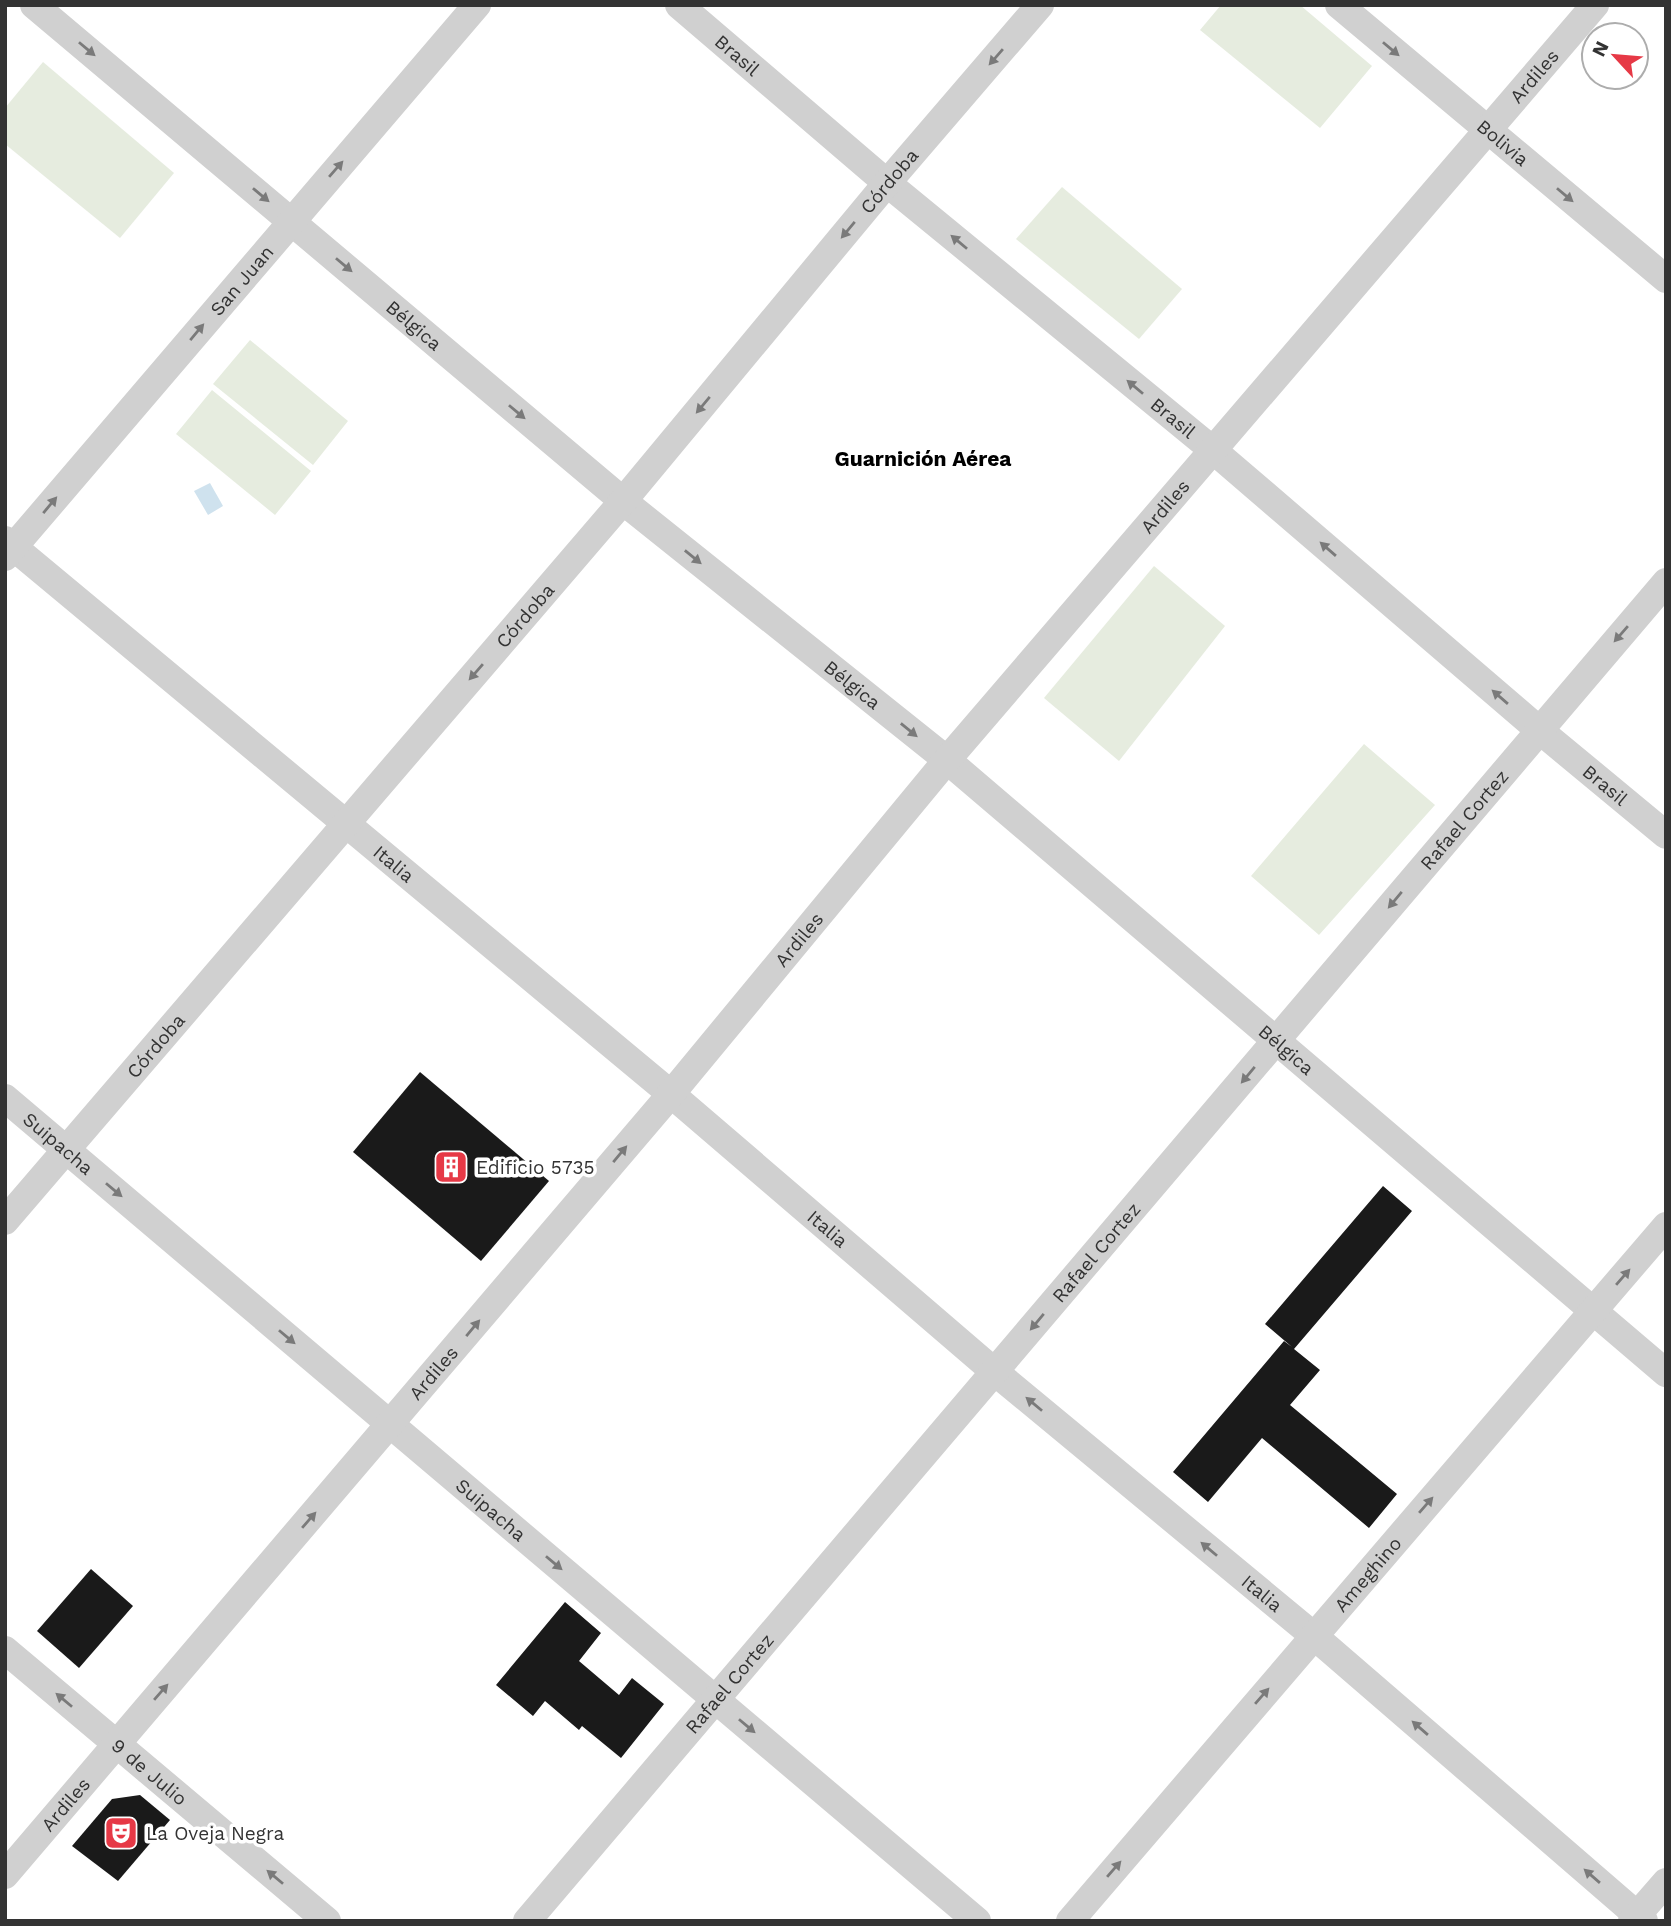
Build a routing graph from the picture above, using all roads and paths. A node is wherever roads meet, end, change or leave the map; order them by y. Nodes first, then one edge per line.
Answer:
1 (34, 5) edge
2 (477, 5) edge
3 (679, 5) edge
4 (1041, 5) edge
5 (1339, 5) edge
6 (1595, 5) edge
7 (1487, 130) junction
8 (887, 183) junction
9 (292, 221) junction
10 (1666, 279) edge
11 (1214, 452) junction
12 (623, 501) junction
13 (8, 548) edge
14 (1666, 582) edge
15 (1538, 729) junction
16 (947, 760) junction
17 (345, 825) junction
18 (1666, 835) edge
19 (1277, 1041) junction
20 (671, 1094) junction
21 (5, 1098) edge
22 (67, 1150) junction
23 (5, 1221) edge
24 (1666, 1226) edge
25 (1593, 1311) junction
26 (995, 1372) junction
27 (1666, 1373) edge
28 (391, 1424) junction
29 (1314, 1636) junction
30 (5, 1650) edge
31 (716, 1700) junction
32 (116, 1744) junction
33 (5, 1875) edge
34 (1666, 1882) edge
35 (1638, 1919) edge
36 (327, 1921) edge
37 (527, 1921) edge
38 (977, 1921) edge
39 (1070, 1921) edge

1 -> 9 street, Bélgica
9 -> 2 street, San Juan
3 - 8 street, Brasil
4 -> 8 street, Córdoba
5 -> 7 street, Bolivia
6 - 7 street, Ardiles
7 -> 10 street, Bolivia
7 - 11 street, Ardiles
11 -> 8 street, Brasil
8 -> 12 street, Córdoba
9 -> 12 street, Bélgica
13 -> 9 street, San Juan
15 -> 11 street, Brasil
11 - 16 street, Ardiles
12 -> 16 street, Bélgica
12 -> 17 street, Córdoba
13 - 17 street, Italia
14 -> 15 street, Rafael Cortez
15 - 18 street, Brasil
15 -> 19 street, Rafael Cortez
16 - 19 street, Bélgica
16 - 20 street, Ardiles
17 - 20 street, Italia
17 - 22 street, Córdoba
19 - 25 street, Bélgica
19 -> 26 street, Rafael Cortez
20 - 26 street, Italia
28 -> 20 street, Ardiles
21 - 22 street, Suipacha
22 - 23 street, Córdoba
22 -> 28 street, Suipacha
25 -> 24 street, Ameghino
25 - 27 street, Bélgica
29 -> 25 street, Ameghino
29 -> 26 street, Italia
26 - 31 street, Rafael Cortez
28 -> 31 street, Suipacha
32 -> 28 street, Ardiles
35 -> 29 street, Italia
39 -> 29 street, Ameghino
32 -> 30 street, 9 de Julio
31 - 37 street, Rafael Cortez
31 -> 38 street, Suipacha
32 - 33 street, Ardiles
36 -> 32 street, 9 de Julio
34 - 35 street

